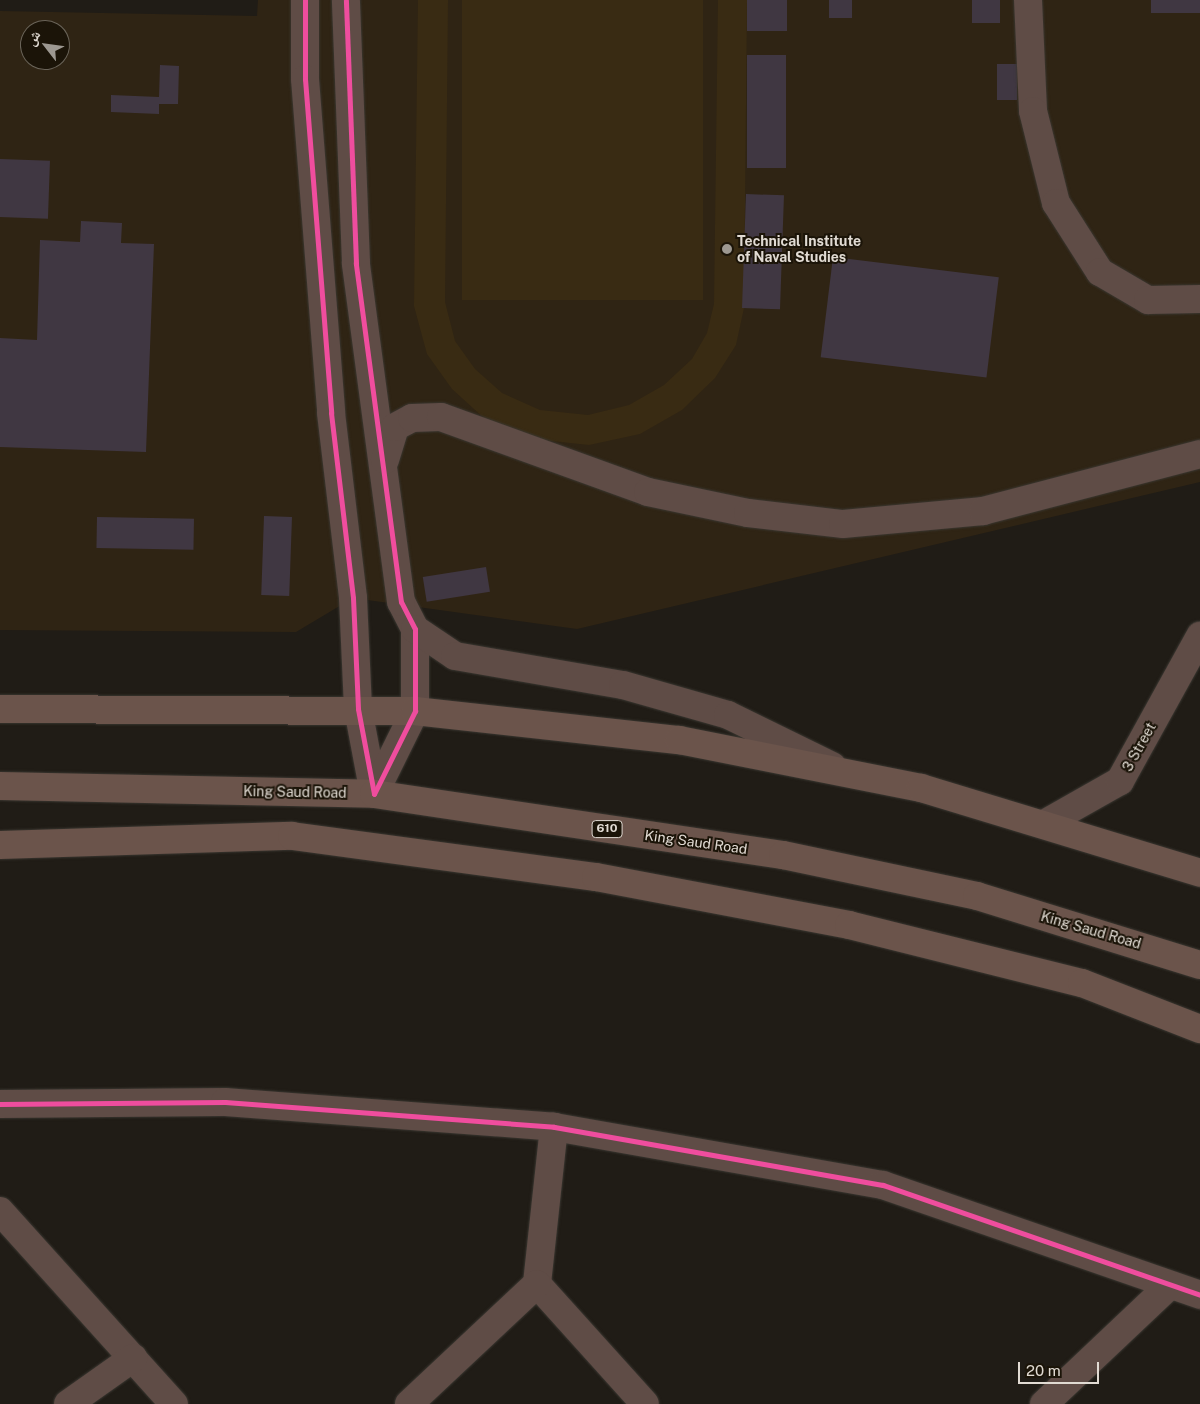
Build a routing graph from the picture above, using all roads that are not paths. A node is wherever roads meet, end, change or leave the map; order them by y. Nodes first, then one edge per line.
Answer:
1 (305, 0) edge
2 (346, 0) edge
3 (1028, 0) edge
4 (1200, 299) edge
5 (1200, 454) edge
6 (384, 464) junction
7 (415, 629) junction
8 (1200, 636) edge
9 (0, 709) edge
10 (358, 709) junction
11 (415, 712) junction
12 (849, 774) junction
13 (0, 786) edge
14 (374, 794) junction
15 (1044, 824) junction
16 (0, 845) edge
17 (1200, 873) edge
18 (1200, 965) edge
19 (1200, 1029) edge
20 (0, 1104) edge
21 (554, 1127) junction
22 (0, 1211) edge
23 (537, 1284) junction
24 (1170, 1285) junction
25 (1200, 1295) edge
26 (133, 1358) junction
27 (68, 1404) edge
28 (174, 1404) edge
29 (409, 1404) edge
30 (644, 1404) edge
31 (1044, 1404) edge

1 - 10 street
2 - 6 street
3 - 4 street
5 - 6 street
6 - 7 street
7 - 11 street
7 - 12 street
8 - 15 street, 3 Street
9 - 10 main road
10 - 11 main road
10 - 14 street
11 - 12 main road
11 - 14 street
12 - 15 main road
13 - 14 main road, King Saud Road / 610
14 - 18 main road, King Saud Road / 610
15 - 17 main road
16 - 19 main road
20 - 21 street
21 - 23 street
21 - 24 street
22 - 26 street
23 - 29 street
23 - 30 street
24 - 25 street
24 - 31 street
26 - 27 street
26 - 28 street

